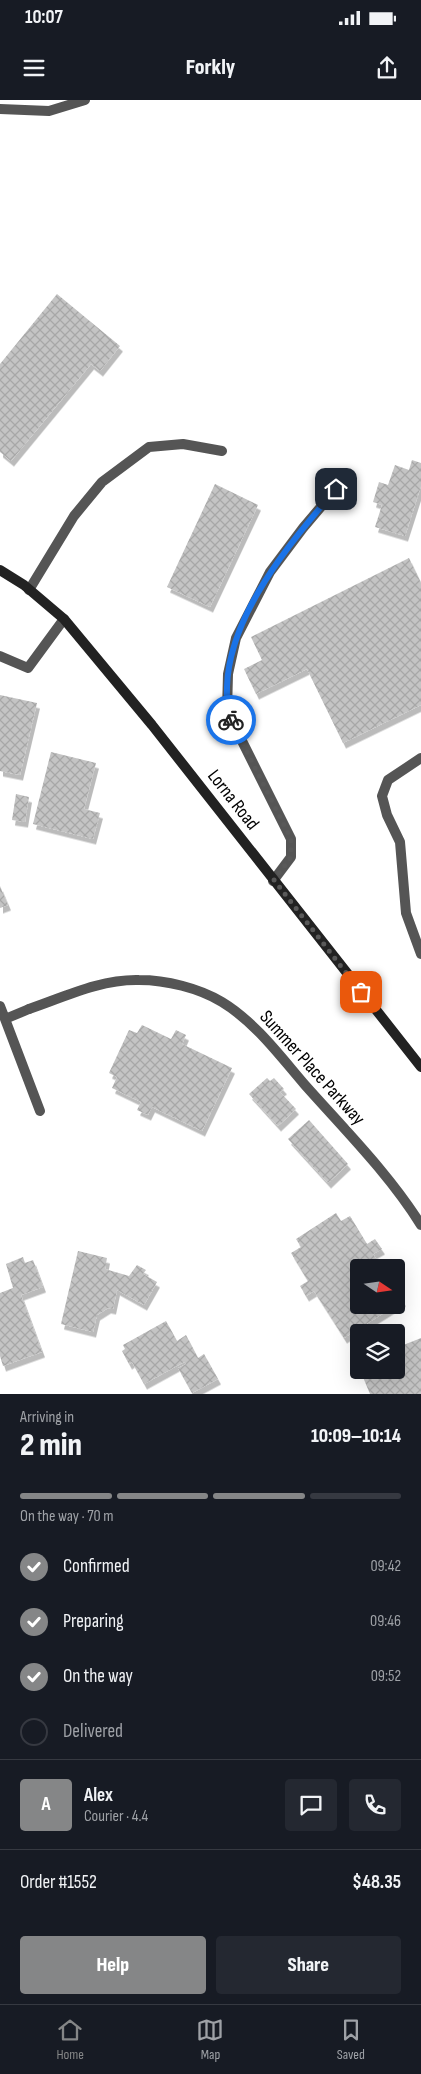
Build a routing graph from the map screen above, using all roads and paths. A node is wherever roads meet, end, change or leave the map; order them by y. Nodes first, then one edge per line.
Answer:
1 (85, 100) edge
2 (0, 110) edge
3 (222, 451) dead end
4 (336, 489) dead end
5 (0, 570) edge
6 (29, 590) junction
7 (64, 619) junction
8 (0, 656) edge
9 (421, 758) edge
10 (274, 880) junction
11 (421, 954) edge
12 (0, 1006) edge
13 (5, 1019) junction
14 (421, 1067) edge
15 (40, 1111) dead end
16 (421, 1225) edge

1 - 2 street
3 - 6 street
4 - 10 street
5 - 6 street, Lorna Road
6 - 7 street, Lorna Road
7 - 8 street
7 - 10 street, Lorna Road
9 - 11 street
10 - 14 street, Lorna Road
12 - 13 street
13 - 15 street
13 - 16 street, Summer Place Parkway

